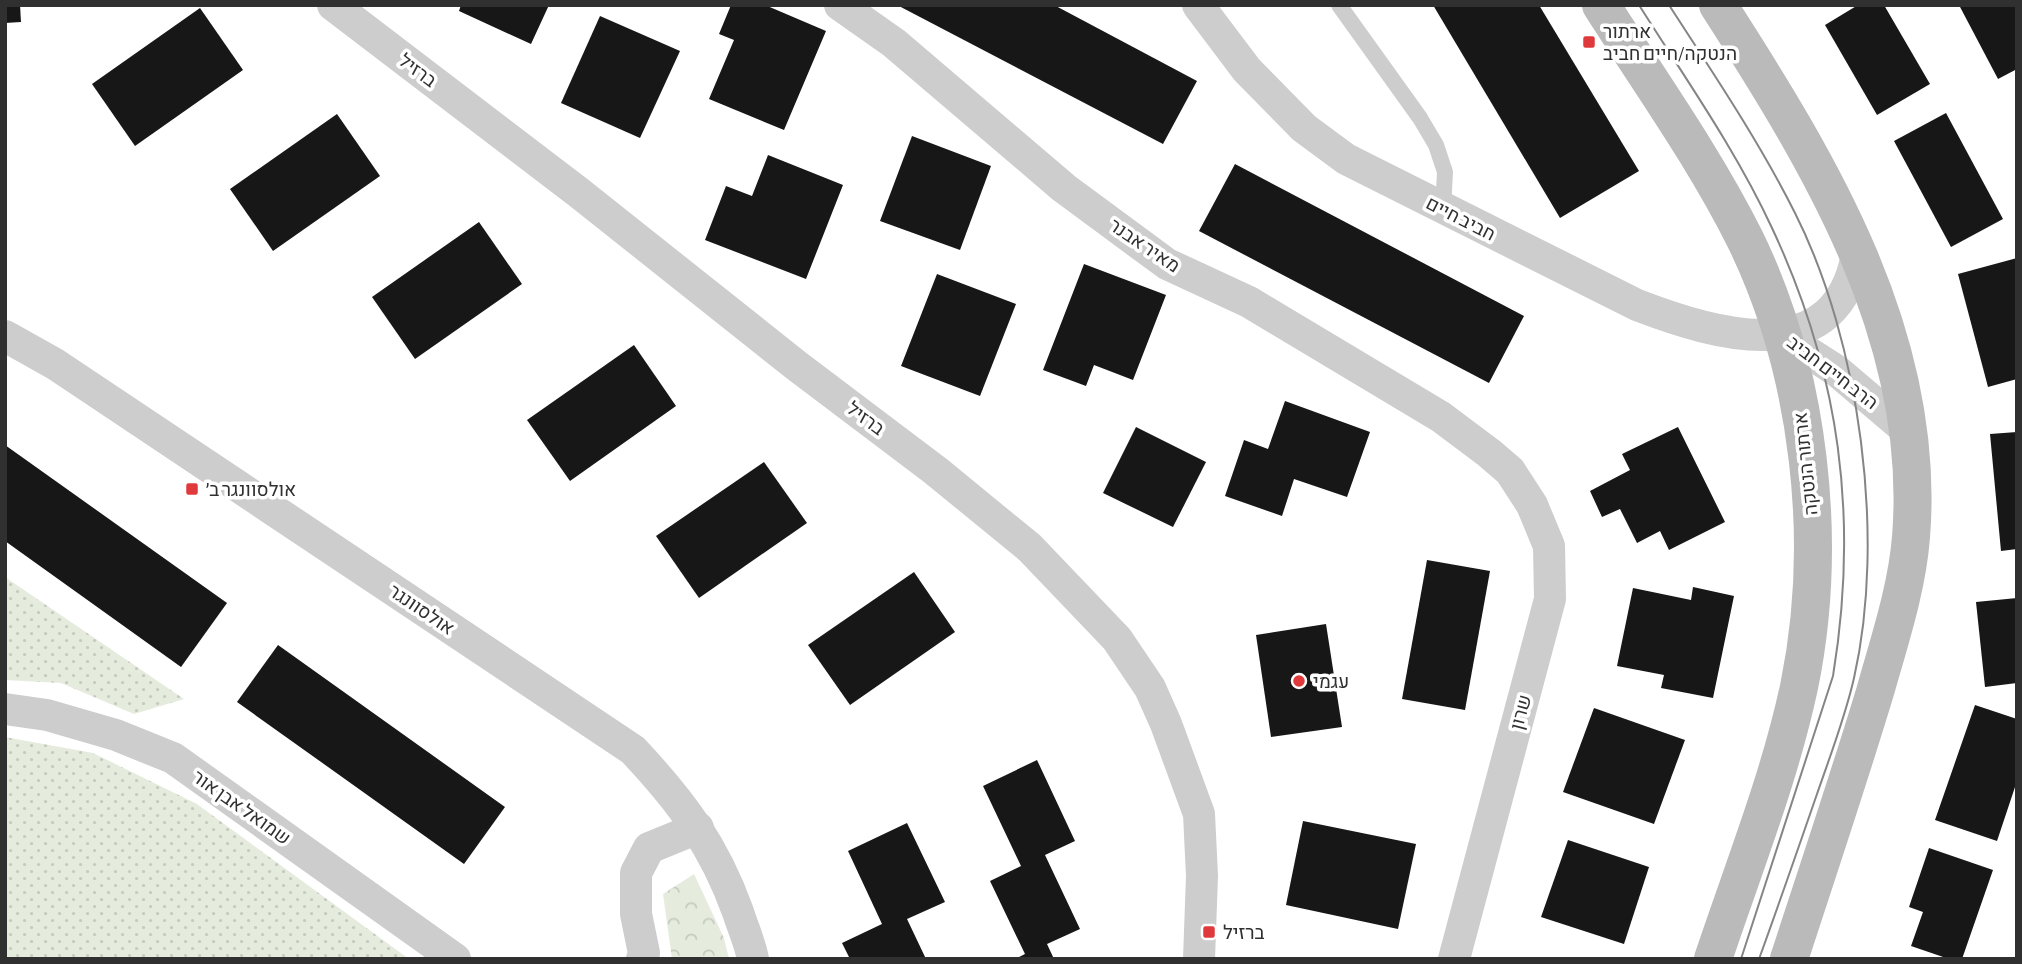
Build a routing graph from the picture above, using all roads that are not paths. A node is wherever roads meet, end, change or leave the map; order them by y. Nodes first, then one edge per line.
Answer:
1 (333, 5) edge
2 (841, 5) edge
3 (1198, 5) edge
4 (1339, 5) edge
5 (1601, 5) edge
6 (1718, 5) edge
7 (1443, 209) junction
8 (1858, 249) junction
9 (1781, 335) junction
10 (5, 336) edge
11 (1910, 433) junction
12 (1510, 471) joint
13 (5, 709) edge
14 (698, 828) junction
15 (455, 959) edge
16 (642, 959) edge
17 (752, 959) edge
18 (1199, 959) edge
19 (1454, 959) edge
20 (1713, 959) edge
21 (1789, 959) edge

1 - 18 street, ברזיל
2 - 12 street, מאיר אבנר
3 - 7 street, חביב חיים
4 - 7 lane
5 - 9 main road, ארתור הנטקה
6 - 8 main road
7 - 9 street, חביב חיים
8 - 9 street, הרב חיים חביב
8 - 11 main road
9 - 11 street, הרב חיים חביב
9 - 20 main road, ארתור הנטקה
10 - 14 street, אולסוונגר
11 - 21 main road
12 - 19 street, שרון
13 - 15 street, שמואל אבן אור
14 - 16 street
14 - 17 street, אולסוונגר

